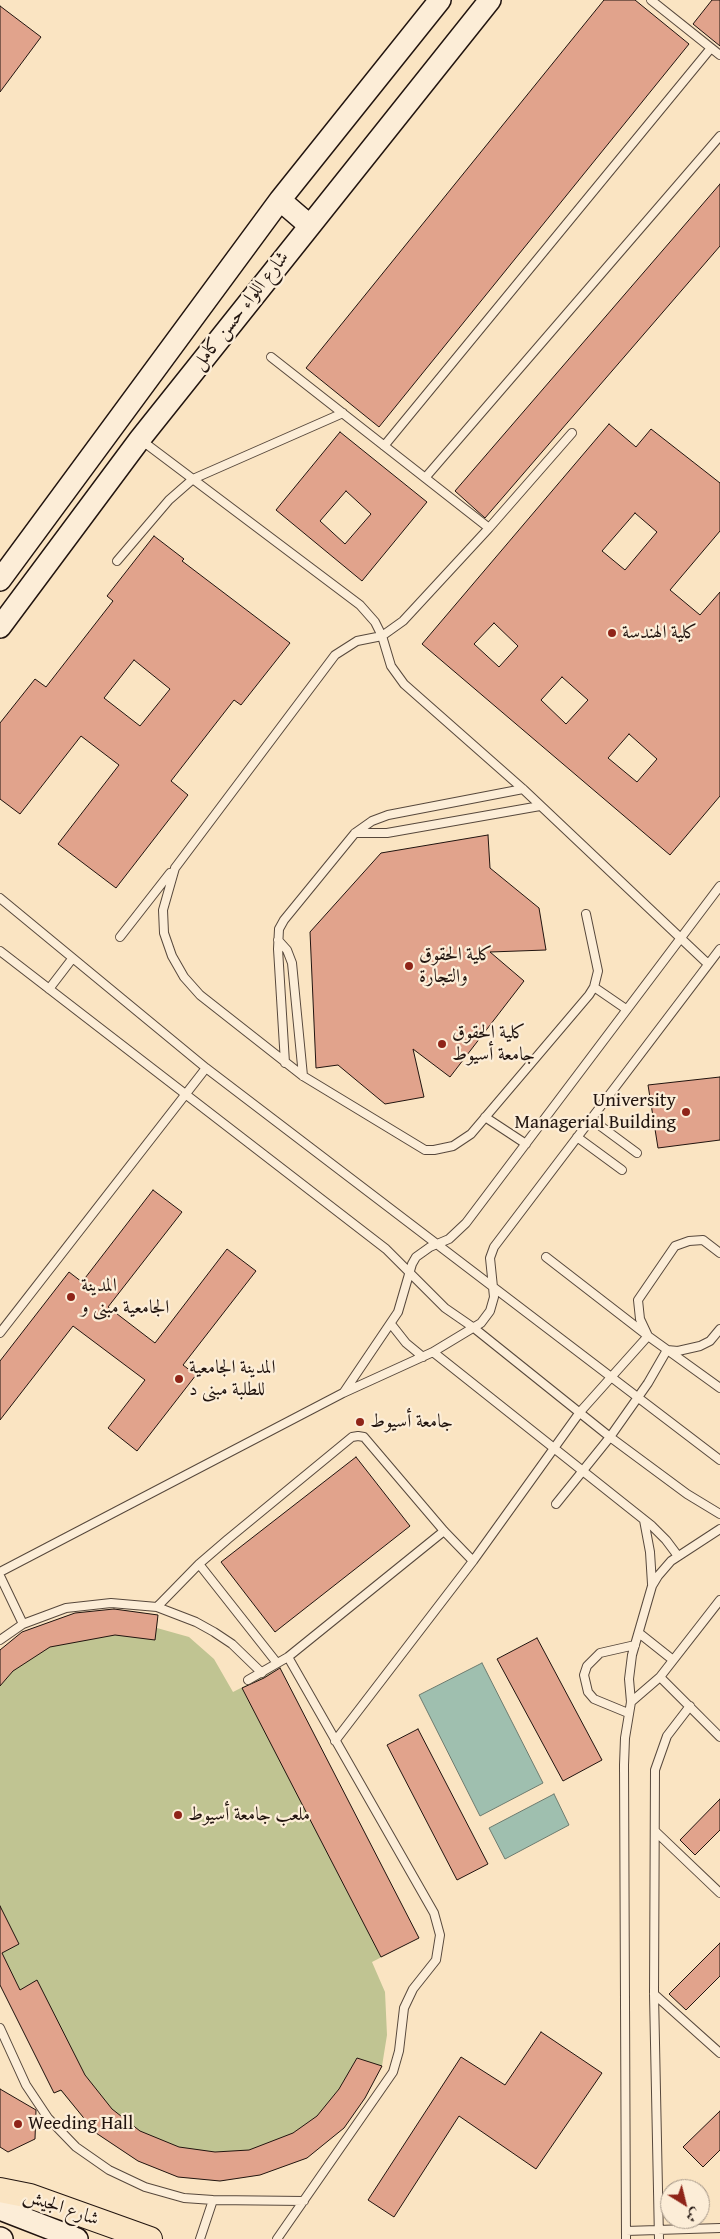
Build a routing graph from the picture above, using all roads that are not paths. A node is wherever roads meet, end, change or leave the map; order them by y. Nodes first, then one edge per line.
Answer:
1 (440, 0) edge
2 (490, 0) edge
3 (651, 0) edge
4 (711, 48) junction
5 (720, 55) edge
6 (720, 136) edge
7 (280, 200) junction
8 (309, 225) junction
9 (271, 357) dead end
10 (343, 413) junction
11 (572, 433) dead end
12 (140, 439) junction
13 (384, 446) junction
14 (425, 478) junction
15 (193, 479) junction
16 (489, 528) junction
17 (117, 561) dead end
18 (0, 580) edge
19 (0, 627) edge
20 (382, 636) junction
21 (523, 789) junction
22 (540, 806) junction
23 (355, 833) junction
24 (175, 868) junction
25 (720, 886) edge
26 (0, 898) edge
27 (586, 914) dead end
28 (120, 937) dead end
29 (681, 937) junction
30 (278, 940) junction
31 (720, 949) edge
32 (0, 951) edge
33 (72, 959) junction
34 (708, 964) junction
35 (594, 987) junction
36 (49, 989) junction
37 (626, 1010) junction
38 (285, 1063) junction
39 (206, 1068) junction
40 (303, 1076) junction
41 (186, 1094) junction
42 (485, 1117) junction
43 (591, 1119) junction
44 (577, 1137) junction
45 (526, 1144) junction
46 (637, 1152) dead end
47 (622, 1170) dead end
48 (437, 1244) junction
49 (720, 1253) edge
50 (546, 1257) dead end
51 (410, 1271) junction
52 (494, 1289) junction
53 (391, 1324) junction
54 (474, 1328) junction
55 (720, 1329) edge
56 (0, 1333) edge
57 (648, 1336) junction
58 (667, 1350) junction
59 (433, 1352) junction
60 (423, 1357) junction
61 (610, 1377) junction
62 (720, 1388) edge
63 (343, 1393) junction
64 (638, 1398) junction
65 (580, 1412) junction
66 (610, 1437) junction
67 (554, 1448) junction
68 (720, 1460) edge
69 (583, 1472) junction
70 (556, 1504) dead end
71 (720, 1514) edge
72 (644, 1520) junction
73 (720, 1529) edge
74 (444, 1531) junction
75 (678, 1556) junction
76 (473, 1561) junction
77 (199, 1564) junction
78 (0, 1572) edge
79 (0, 1576) edge
80 (652, 1586) junction
81 (720, 1600) edge
82 (157, 1607) junction
83 (23, 1624) junction
84 (639, 1633) junction
85 (0, 1640) edge
86 (635, 1645) junction
87 (288, 1657) junction
88 (673, 1660) junction
89 (277, 1663) junction
90 (262, 1673) junction
91 (660, 1677) junction
92 (248, 1680) dead end
93 (630, 1702) junction
94 (690, 1706) junction
95 (628, 1712) junction
96 (720, 1737) edge
97 (335, 1740) junction
98 (655, 1831) junction
99 (720, 1893) edge
100 (654, 1994) junction
101 (0, 2028) edge
102 (720, 2053) edge
103 (0, 2190) edge
104 (214, 2200) junction
105 (304, 2201) junction
106 (0, 2208) edge
107 (720, 2228) edge
108 (659, 2230) junction
109 (626, 2235) edge
110 (77, 2239) edge
111 (150, 2239) edge
112 (200, 2239) edge
113 (277, 2239) edge
114 (659, 2239) edge

1 - 7 main road, شارع اللواء حسن كامل
2 - 8 main road, شارع اللواء حسن كامل
3 - 4 lane
4 - 5 lane
4 - 13 lane
6 - 14 lane
7 - 8 main road
7 - 18 main road, شارع اللواء حسن كامل
8 - 12 main road, شارع اللواء حسن كامل
9 - 10 lane
10 - 13 lane
10 - 15 lane
11 - 16 lane
12 - 15 lane
12 - 19 main road, شارع اللواء حسن كامل
13 - 14 lane
14 - 16 lane
15 - 17 lane
15 - 20 lane
16 - 20 lane
20 - 21 lane
20 - 24 lane
21 - 22 lane
21 - 23 lane
22 - 23 lane
22 - 29 lane
23 - 30 lane
24 - 28 lane
24 - 38 lane
25 - 29 lane
26 - 33 lane
27 - 35 lane
29 - 34 lane
29 - 37 lane
30 - 38 lane
30 - 40 lane
31 - 34 lane
32 - 36 lane
33 - 36 lane
33 - 39 lane
34 - 43 lane
35 - 37 lane
35 - 42 lane
36 - 41 lane
37 - 45 lane
38 - 40 lane
39 - 41 lane
39 - 48 lane
40 - 42 lane
41 - 51 lane
41 - 56 lane
42 - 45 lane
43 - 44 lane
43 - 46 lane
44 - 47 lane
44 - 52 lane
45 - 48 lane
48 - 51 lane
48 - 52 lane
49 - 57 lane
50 - 57 lane
51 - 53 lane
51 - 54 lane
52 - 54 lane
52 - 61 lane
53 - 60 lane
53 - 63 lane
54 - 59 lane
54 - 65 lane
55 - 58 lane
57 - 58 lane
57 - 61 lane
58 - 62 lane
58 - 64 lane
59 - 60 lane
59 - 67 lane
60 - 63 lane
61 - 64 lane
61 - 65 lane
63 - 78 lane
64 - 66 lane
64 - 68 lane
65 - 66 lane
65 - 67 lane
66 - 69 lane
66 - 71 lane
67 - 69 lane
67 - 76 lane
69 - 70 lane
69 - 72 lane
72 - 75 lane
72 - 80 lane
73 - 75 lane
74 - 76 lane
74 - 77 lane
74 - 87 lane
75 - 80 lane
76 - 97 lane
77 - 82 lane
77 - 89 lane
79 - 83 lane
80 - 84 lane
81 - 88 lane
82 - 83 lane
82 - 90 lane
83 - 85 lane
84 - 86 lane
84 - 88 lane
86 - 93 lane
86 - 95 lane
87 - 89 lane
87 - 97 lane
88 - 91 lane
89 - 90 lane
90 - 92 lane
91 - 93 lane
91 - 94 lane
93 - 95 lane
94 - 96 lane
94 - 98 lane
95 - 109 lane
97 - 105 lane
98 - 99 lane
98 - 100 lane
100 - 102 lane
100 - 108 lane
101 - 104 lane
103 - 111 main road, شارع الجيش
104 - 105 lane
104 - 112 lane
105 - 113 lane
106 - 110 main road
107 - 108 lane
108 - 109 lane
108 - 114 lane

